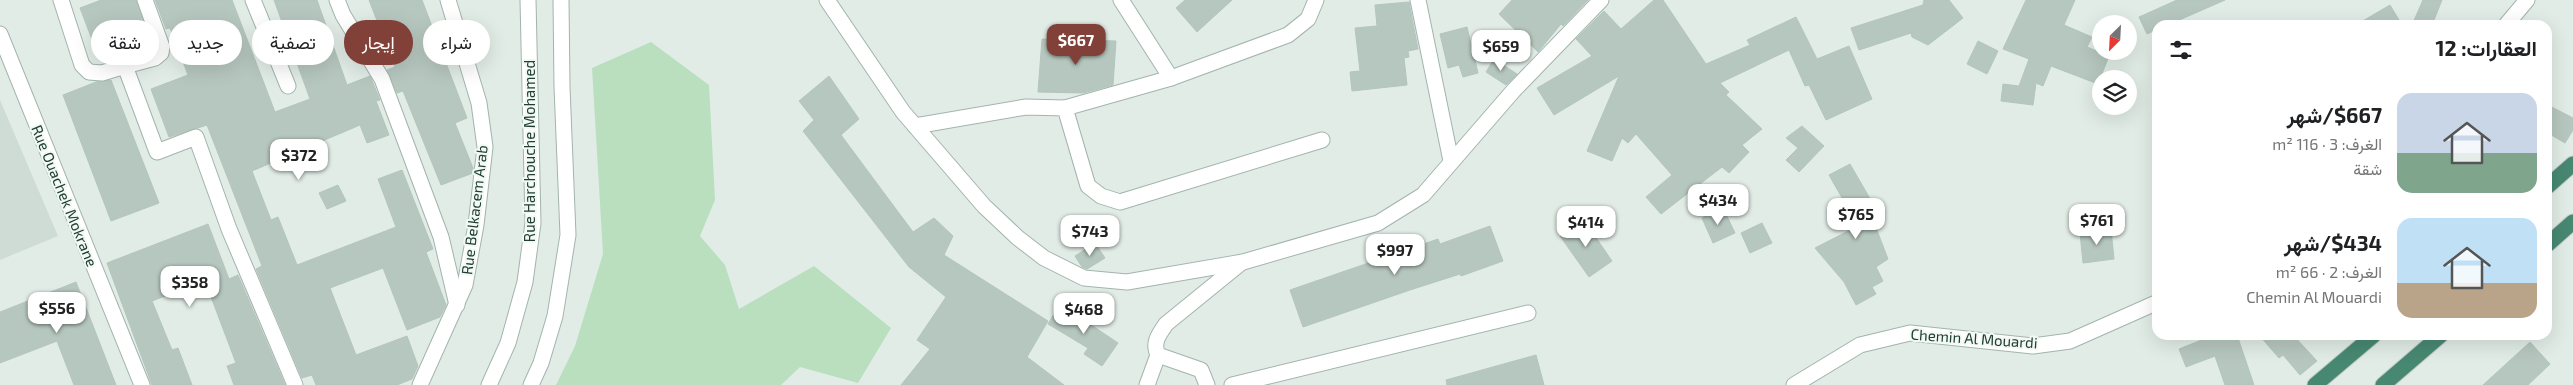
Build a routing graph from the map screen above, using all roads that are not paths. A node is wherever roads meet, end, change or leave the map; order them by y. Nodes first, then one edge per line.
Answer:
1 (61, 0) edge
2 (145, 0) edge
3 (253, 0) edge
4 (337, 0) edge
5 (448, 0) edge
6 (528, 0) edge
7 (561, 0) edge
8 (827, 0) edge
9 (1121, 0) edge
10 (1316, 0) edge
11 (1418, 0) edge
12 (1601, 0) edge
13 (2527, 0) edge
14 (2510, 20) edge
15 (0, 34) edge
16 (125, 66) junction
17 (1171, 78) junction
18 (288, 86) dead end
19 (1065, 108) junction
20 (915, 126) junction
21 (1322, 140) dead end
22 (1451, 161) junction
23 (2573, 164) edge
24 (2552, 182) edge
25 (2573, 222) edge
26 (2552, 240) edge
27 (1243, 262) junction
28 (457, 305) junction
29 (2152, 305) edge
30 (1528, 313) dead end
31 (2368, 340) edge
32 (2435, 340) edge
33 (1158, 355) junction
34 (142, 385) edge
35 (295, 385) edge
36 (420, 385) edge
37 (489, 385) edge
38 (531, 385) edge
39 (1147, 385) edge
40 (1207, 385) edge
41 (1232, 385) edge
42 (1794, 385) edge
43 (2316, 385) edge
44 (2383, 385) edge

1 - 16 street
2 - 16 street
3 - 18 street
4 - 28 street
5 - 28 street, Rue Belkacem Arab
6 - 37 street, Rue Harchouche Mohamed
7 - 38 street
8 - 20 street
9 - 17 street
10 - 17 street
11 - 22 street
12 - 22 street
13 - 14 street
15 - 34 street, Rue Ouachek Mokrane
16 - 35 street
17 - 19 street
19 - 20 street
19 - 21 street
20 - 27 street
22 - 27 street
23 - 24 highway
25 - 26 highway
27 - 33 street
28 - 36 street, Rue Belkacem Arab
29 - 42 street, Chemin Al Mouardi
30 - 41 street
31 - 43 highway
32 - 44 highway
33 - 39 street
33 - 40 street

